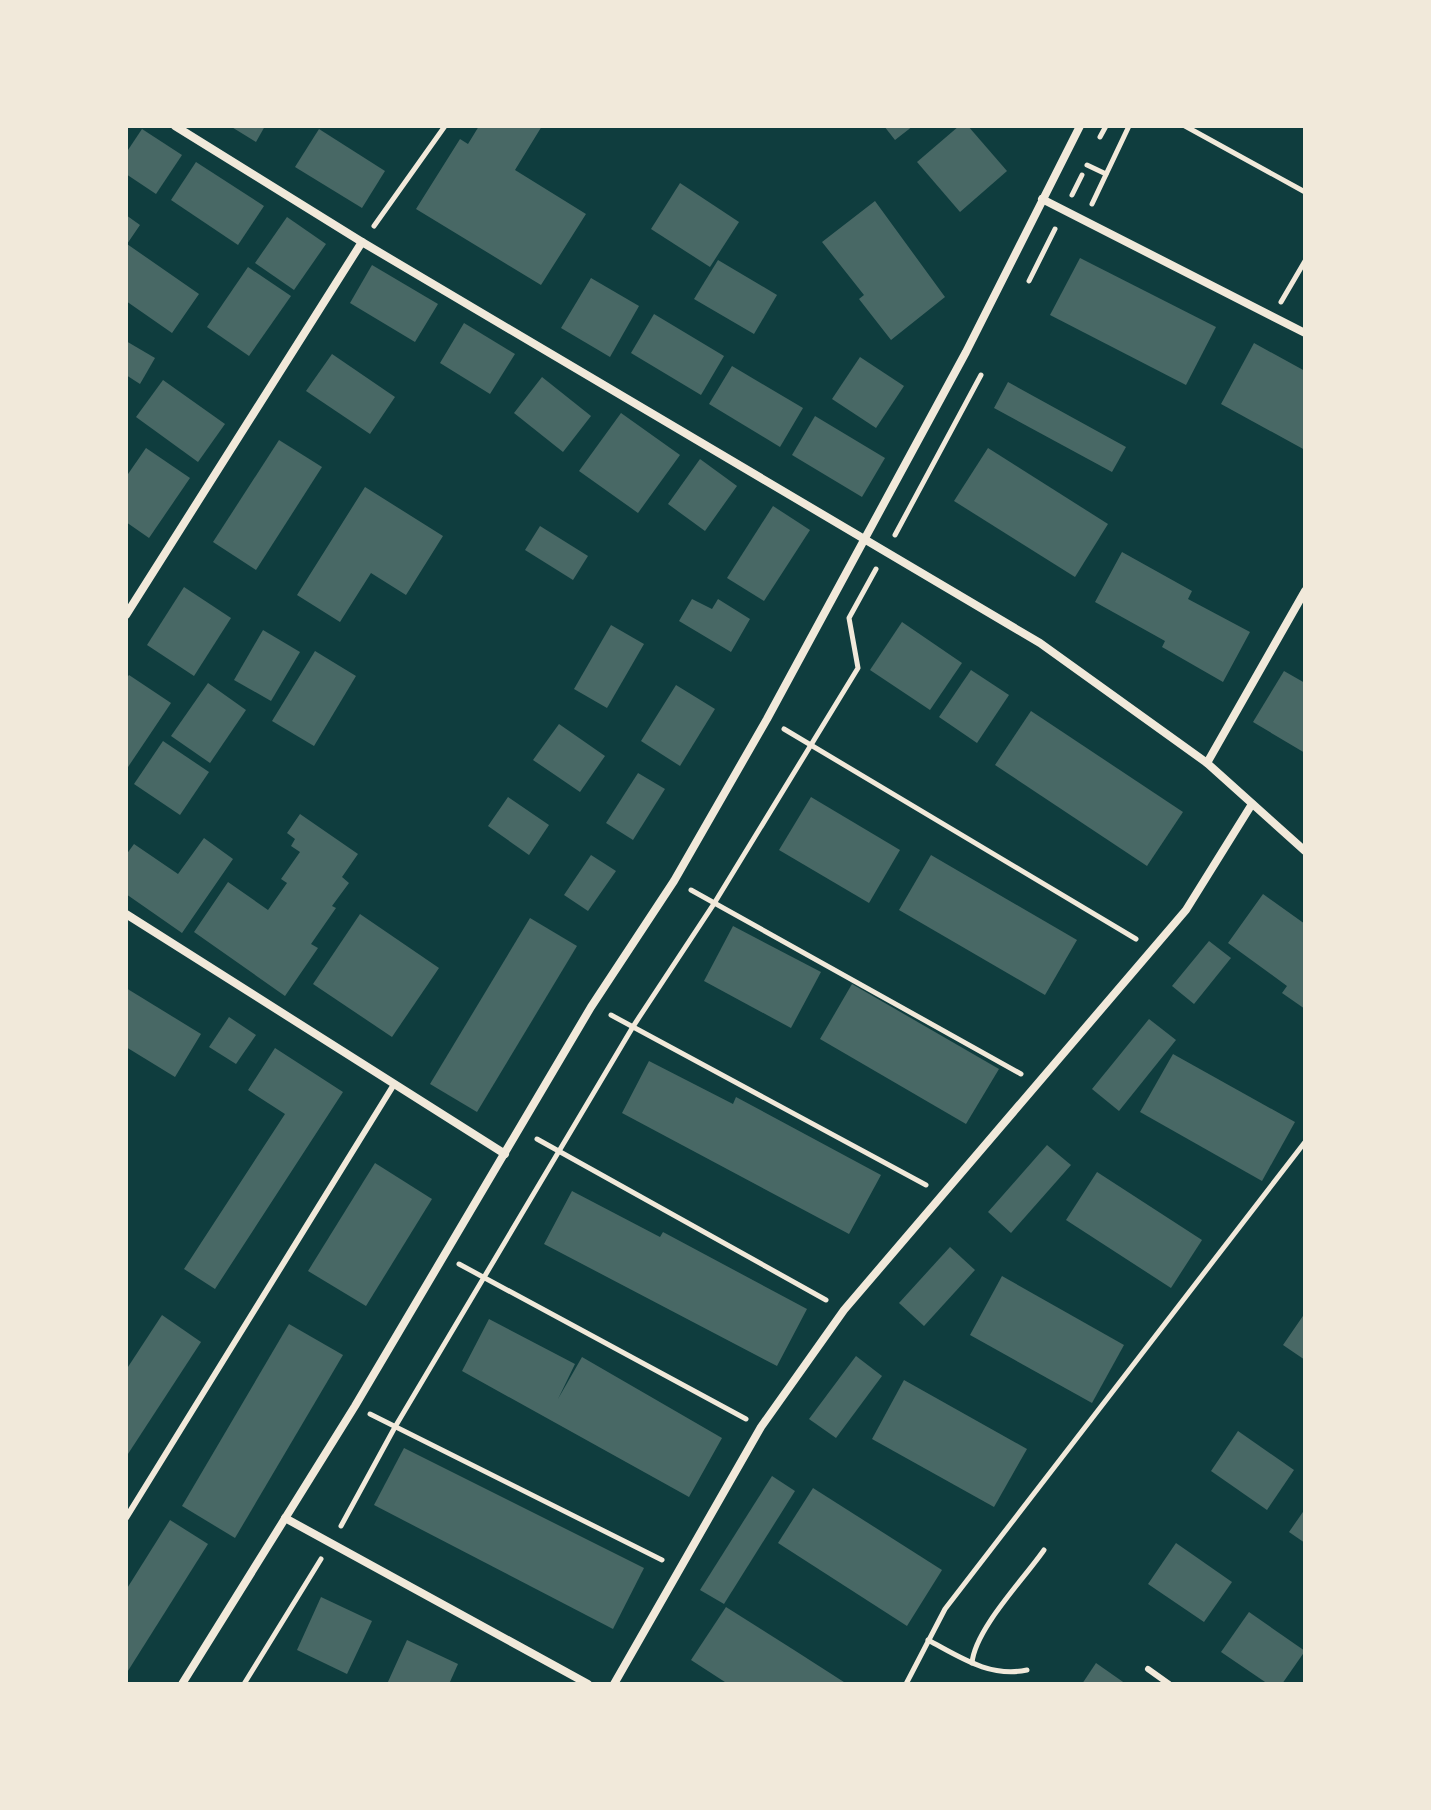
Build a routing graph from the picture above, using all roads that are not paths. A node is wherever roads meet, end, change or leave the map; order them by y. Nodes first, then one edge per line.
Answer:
1 (175, 126) edge
2 (1080, 126) edge
3 (1042, 199) junction
4 (362, 242) junction
5 (1305, 333) edge
6 (865, 542) junction
7 (1305, 591) edge
8 (126, 615) edge
9 (1207, 763) junction
10 (1252, 804) junction
11 (1305, 851) edge
12 (126, 914) edge
13 (393, 1086) junction
14 (505, 1154) junction
15 (126, 1518) edge
16 (285, 1518) junction
17 (1148, 1669) dead end
18 (182, 1684) edge
19 (588, 1684) edge
20 (614, 1684) edge
21 (1169, 1684) edge

1 - 4 street
2 - 3 street
3 - 5 street
3 - 6 street
4 - 6 street
4 - 8 street
6 - 9 street
6 - 14 street
7 - 9 street
9 - 10 street
10 - 11 street
10 - 20 street
12 - 13 street
13 - 14 street
13 - 15 lane
14 - 16 street
16 - 18 street
16 - 19 street
17 - 21 lane

